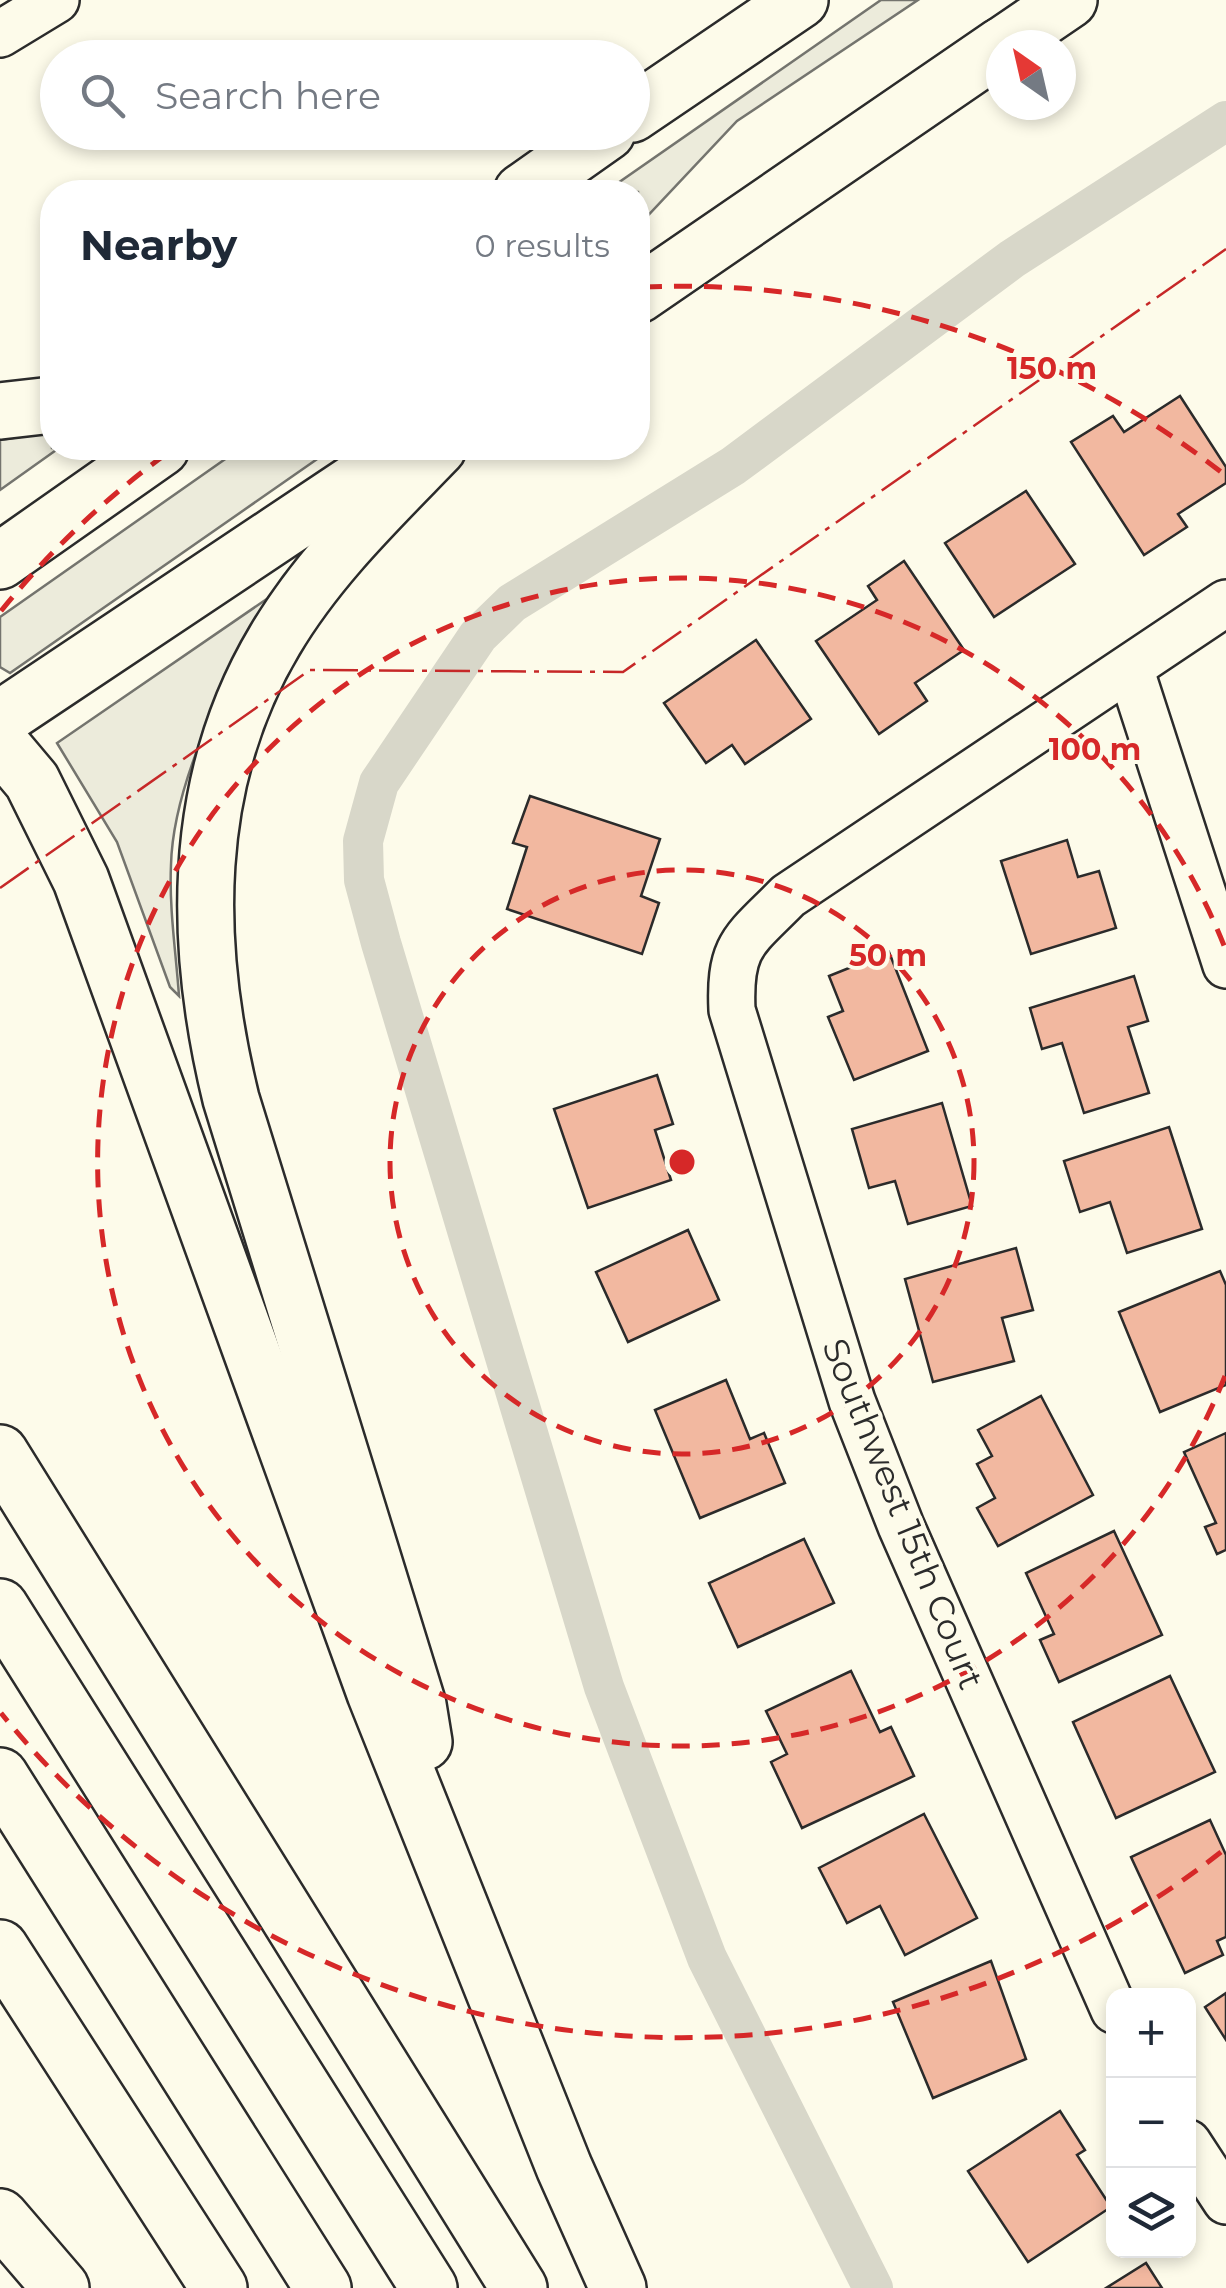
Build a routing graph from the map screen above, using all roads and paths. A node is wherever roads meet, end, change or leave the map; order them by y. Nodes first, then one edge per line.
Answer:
1 (56, 0) edge
2 (800, 0) edge
3 (1069, 0) edge
4 (1025, 30) edge
5 (0, 34) edge
6 (986, 57) edge
7 (650, 102) edge
8 (582, 150) edge
9 (539, 180) edge
10 (650, 287) edge
11 (40, 406) edge
12 (0, 411) edge
13 (144, 460) edge
14 (386, 460) edge
15 (427, 460) edge
16 (0, 561) edge
17 (1226, 604) edge
18 (1130, 668) junction
19 (0, 720) edge
20 (0, 744) edge
21 (1226, 965) edge
22 (0, 1453) edge
23 (0, 1607) edge
24 (0, 1776) edge
25 (442, 1864) junction
26 (0, 1948) edge
27 (1106, 1992) edge
28 (1196, 2156) edge
29 (1226, 2200) edge
30 (0, 2217) edge
31 (60, 2288) edge
32 (219, 2288) edge
33 (323, 2288) edge
34 (429, 2288) edge
35 (520, 2288) edge
36 (618, 2288) edge

1 - 5 street
2 - 7 main road
3 - 4 main road
6 - 10 main road
8 - 9 main road
11 - 12 main road
13 - 16 main road
14 - 19 main road
15 - 25 main road
17 - 18 street
18 - 21 street
18 - 27 street, Southwest 15th Court
20 - 25 main road
22 - 35 main road
23 - 34 main road
24 - 33 main road
25 - 36 main road
26 - 32 main road
28 - 29 street
30 - 31 main road

